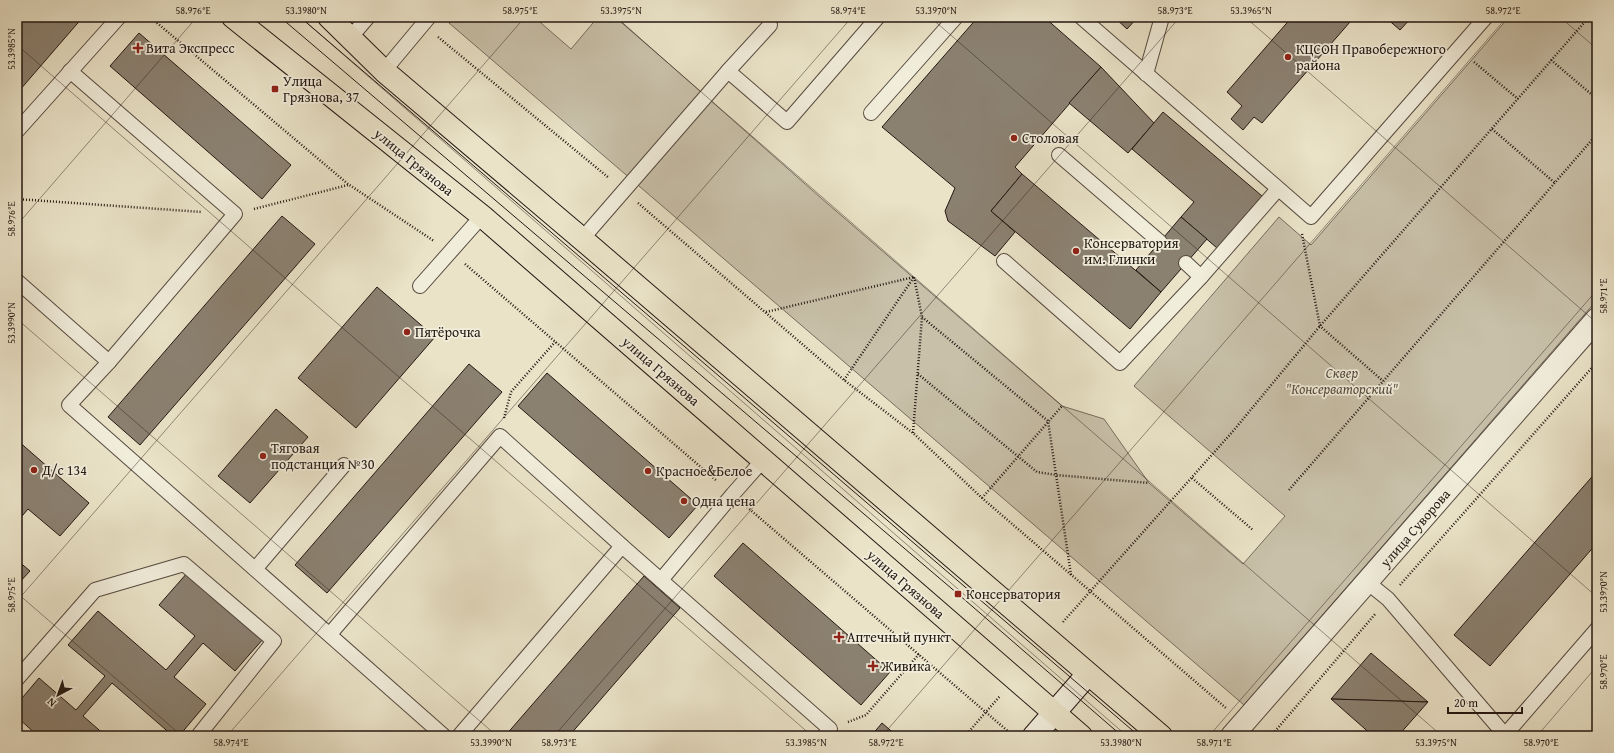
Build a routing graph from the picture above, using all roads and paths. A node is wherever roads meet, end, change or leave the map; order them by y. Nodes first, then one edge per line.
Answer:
1 (119, 17) edge
2 (150, 17) edge
3 (234, 17) edge
4 (329, 17) edge
5 (368, 17) edge
6 (429, 17) edge
7 (878, 17) edge
8 (956, 17) edge
9 (1081, 17) edge
10 (1162, 17) edge
11 (1486, 17) edge
12 (1589, 17) edge
13 (770, 25) dead end
14 (350, 38) junction
15 (1458, 49) junction
16 (1552, 60) junction
17 (70, 71) junction
18 (384, 71) junction
19 (728, 71) junction
20 (1146, 74) junction
21 (1518, 99) junction
22 (1597, 99) edge
23 (872, 113) dead end
24 (19, 124) edge
25 (1492, 129) junction
26 (1597, 134) edge
27 (1059, 155) dead end
28 (1555, 183) junction
29 (348, 184) junction
30 (1278, 189) junction
31 (17, 199) edge
32 (1297, 206) junction
33 (235, 214) junction
34 (482, 216) junction
35 (582, 239) junction
36 (1160, 242) dead end
37 (450, 252) junction
38 (1004, 261) dead end
39 (1186, 263) dead end
40 (914, 277) junction
41 (1201, 277) junction
42 (17, 281) edge
43 (420, 286) dead end
44 (765, 312) dead end
45 (922, 317) junction
46 (1597, 319) edge
47 (1320, 326) junction
48 (555, 342) junction
49 (109, 362) junction
50 (1597, 362) edge
51 (918, 374) junction
52 (1383, 381) junction
53 (1062, 406) dead end
54 (1048, 421) junction
55 (913, 433) junction
56 (500, 436) junction
57 (1018, 455) junction
58 (763, 460) junction
59 (344, 465) dead end
60 (1056, 475) junction
61 (1192, 478) junction
62 (1149, 484) dead end
63 (1289, 490) dead end
64 (732, 494) junction
65 (982, 498) junction
66 (1253, 530) dead end
67 (622, 546) junction
68 (256, 568) junction
69 (1070, 575) junction
70 (661, 580) junction
71 (1368, 582) junction
72 (1090, 591) junction
73 (1388, 600) junction
74 (1597, 629) edge
75 (330, 634) junction
76 (1048, 640) junction
77 (919, 654) junction
78 (1088, 674) junction
79 (17, 679) edge
80 (1015, 679) junction
81 (986, 712) junction
82 (1054, 713) junction
83 (1238, 730) edge
84 (827, 733) edge
85 (198, 736) edge
86 (444, 736) edge
87 (459, 736) edge
88 (965, 736) edge
89 (1014, 736) edge
90 (1034, 736) edge
91 (1080, 736) edge
92 (1161, 736) edge
93 (1271, 736) edge

1 - 17 lane
2 - 29 path
3 - 34 main road, улица Грязнова
4 - 14 main road
5 - 14 lane
6 - 18 lane
7 - 19 lane
8 - 23 lane
9 - 20 lane
10 - 20 lane
11 - 15 lane
12 - 16 path
13 - 19 lane
14 - 18 main road
15 - 21 path
15 - 32 lane
16 - 21 path
16 - 22 path
17 - 24 lane
17 - 33 lane
18 - 35 main road
19 - 35 lane
20 - 30 lane
21 - 25 path
25 - 28 path
25 - 47 path
26 - 28 path
27 - 36 lane
28 - 52 path
29 - 33 path
29 - 37 path
30 - 32 lane
30 - 41 lane
31 - 33 path
32 - 47 path
33 - 49 lane
34 - 37 lane
34 - 58 main road, улица Грязнова
35 - 76 main road
37 - 43 lane
37 - 48 path
38 - 41 lane
39 - 41 lane
40 - 44 path
40 - 45 path
40 - 55 path
42 - 49 lane
45 - 51 path
45 - 54 path
46 - 71 street, улица Суворова
47 - 52 path
47 - 61 path
48 - 56 path
48 - 64 path
49 - 68 lane
50 - 73 path
51 - 55 path
51 - 57 path
52 - 63 path
53 - 54 path
54 - 57 path
54 - 60 path
55 - 65 path
56 - 67 lane
56 - 75 lane
57 - 60 path
57 - 65 path
58 - 64 lane
58 - 80 main road, улица Грязнова
59 - 68 lane
60 - 62 path
60 - 69 path
61 - 66 path
61 - 72 path
64 - 70 lane
64 - 77 path
65 - 69 path
67 - 70 lane
67 - 87 lane
68 - 75 lane
69 - 72 path
70 - 84 lane
71 - 73 lane
71 - 83 street, улица Суворова
72 - 76 path
72 - 83 path
73 - 74 lane
73 - 93 path
75 - 86 lane
76 - 78 main road
77 - 81 path
77 - 84 path
78 - 82 street
78 - 92 main road
79 - 85 lane
80 - 81 path
80 - 82 main road, улица Грязнова
81 - 88 path
81 - 89 path
82 - 90 street
82 - 91 main road, улица Грязнова

